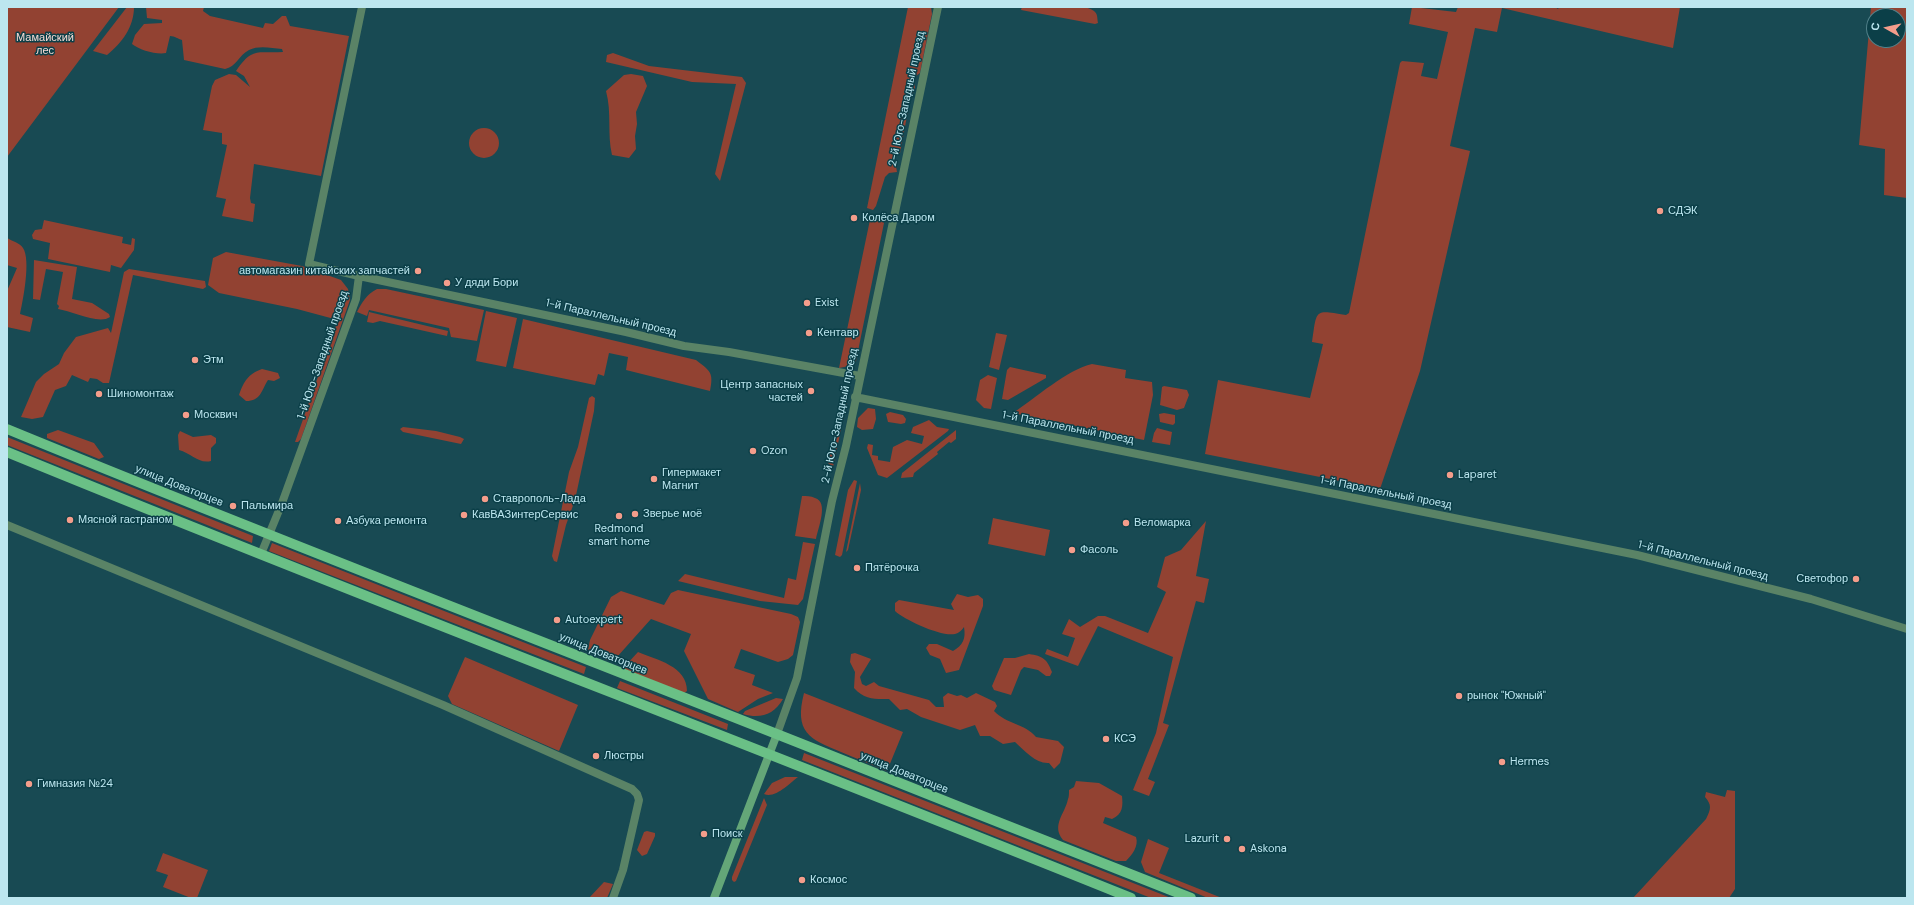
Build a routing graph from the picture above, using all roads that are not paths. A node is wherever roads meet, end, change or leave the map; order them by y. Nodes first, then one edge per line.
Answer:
1 (362, 7) edge
2 (938, 7) edge
3 (359, 276) junction
4 (860, 376) junction
5 (855, 397) junction
6 (7, 429) edge
7 (7, 452) edge
8 (7, 525) edge
9 (269, 535) junction
10 (261, 554) junction
11 (1907, 629) edge
12 (777, 734) junction
13 (769, 754) junction
14 (614, 898) edge
15 (714, 898) edge
16 (1131, 898) edge
17 (1191, 898) edge

1 - 3 street
2 - 4 street, 2-й Юго-Западный проезд
3 - 4 street, 1-й Параллельный проезд
3 - 9 street, 1-й Юго-Западный проезд
4 - 5 street, 2-й Юго-Западный проезд
5 - 11 street, 1-й Параллельный проезд
5 - 12 street, 2-й Юго-Западный проезд
6 - 9 main road, улица Доваторцев
7 - 10 main road
8 - 14 street
9 - 10 street, 1-й Юго-Западный проезд
9 - 12 main road, улица Доваторцев
10 - 13 main road
12 - 13 main road
12 - 17 main road, улица Доваторцев
13 - 15 main road
13 - 16 main road

